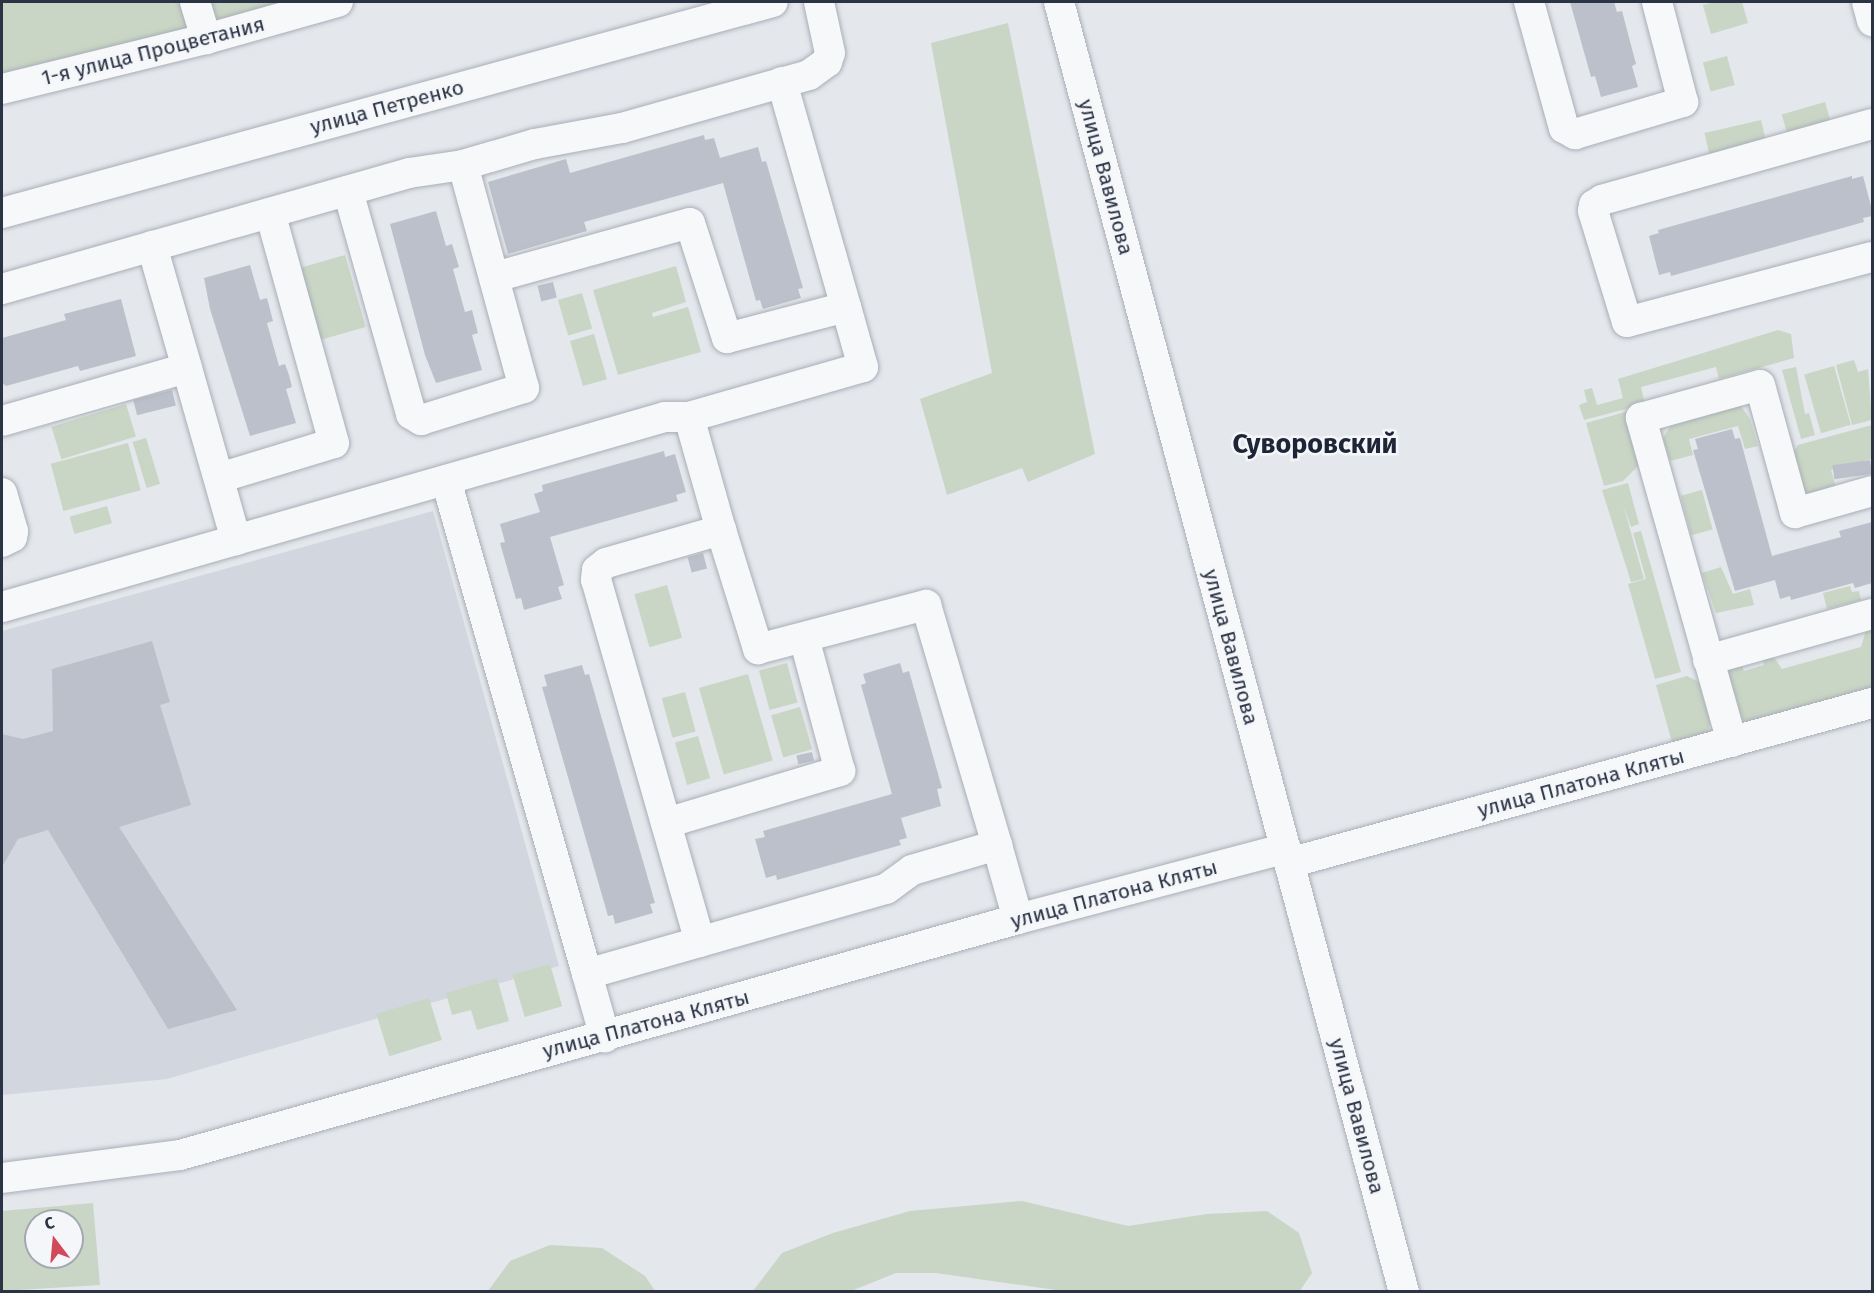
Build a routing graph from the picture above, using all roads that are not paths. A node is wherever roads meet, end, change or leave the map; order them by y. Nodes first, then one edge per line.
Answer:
1 (195, 2) edge
2 (338, 2) edge
3 (773, 2) edge
4 (819, 2) edge
5 (1059, 2) edge
6 (1529, 2) edge
7 (1657, 2) edge
8 (1867, 2) edge
9 (1872, 21) edge
10 (206, 39) junction
11 (782, 82) junction
12 (2, 89) edge
13 (1872, 124) edge
14 (463, 165) junction
15 (348, 191) junction
16 (2, 213) edge
17 (270, 213) junction
18 (152, 246) junction
19 (1872, 257) edge
20 (495, 277) junction
21 (2, 290) edge
22 (846, 307) junction
23 (187, 368) junction
24 (689, 417) junction
25 (2, 421) edge
26 (219, 478) junction
27 (446, 480) junction
28 (1872, 491) edge
29 (2, 493) edge
30 (721, 530) junction
31 (236, 540) junction
32 (2, 542) edge
33 (2, 607) edge
34 (1872, 614) edge
35 (804, 638) junction
36 (1708, 660) junction
37 (1872, 703) edge
38 (1732, 742) junction
39 (666, 823) junction
40 (997, 845) junction
41 (1287, 856) junction
42 (1018, 919) junction
43 (700, 942) junction
44 (587, 974) junction
45 (605, 1037) junction
46 (2, 1178) edge
47 (1404, 1292) edge

1 - 10 street
2 - 10 street, 1-я улица Процветания
3 - 16 street, улица Петренко
4 - 11 street
5 - 41 street, улица Вавилова
6 - 7 street
8 - 9 street
10 - 12 street, 1-я улица Процветания
11 - 14 street
11 - 22 street
13 - 19 street
14 - 15 street
14 - 20 street
15 - 17 street
15 - 20 street
17 - 18 street
17 - 26 street
18 - 21 street
18 - 23 street
20 - 22 street
22 - 24 street
23 - 25 street
23 - 26 street
24 - 27 street
24 - 30 street
26 - 31 street
27 - 31 street
27 - 44 street
28 - 36 street
29 - 32 street
30 - 35 street
30 - 39 street
31 - 33 street
34 - 36 street
35 - 39 street
35 - 40 street
36 - 38 street
37 - 38 street, улица Платона Кляты
38 - 41 street, улица Платона Кляты
39 - 43 street
40 - 42 street
40 - 43 street
41 - 42 street, улица Платона Кляты
41 - 47 street, улица Вавилова
42 - 45 street, улица Платона Кляты
43 - 44 street
44 - 45 street
45 - 46 street, улица Платона Кляты

